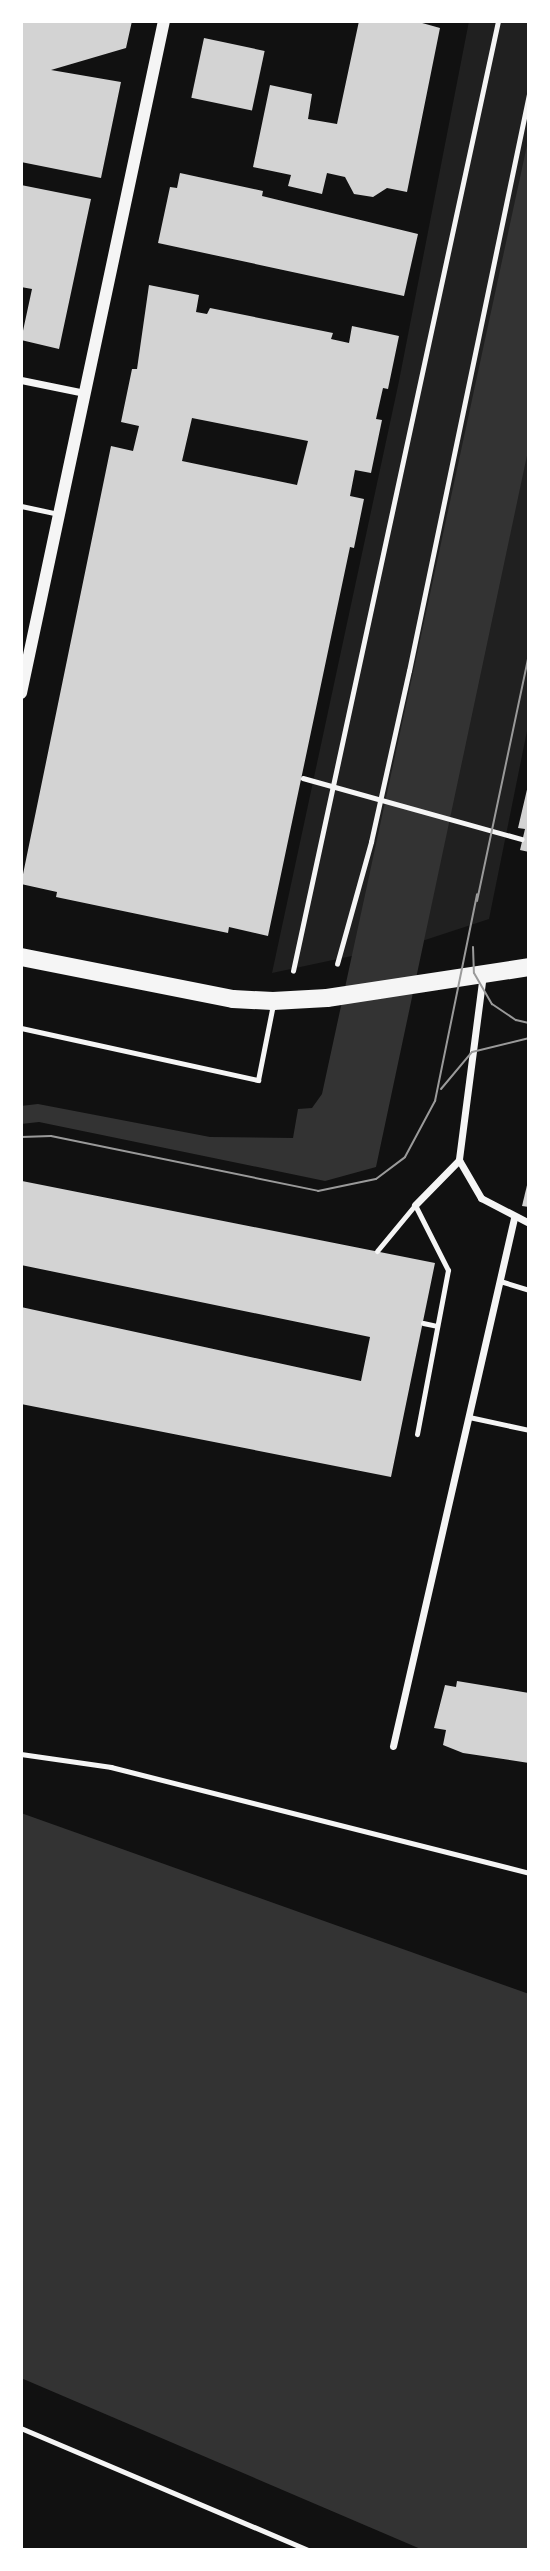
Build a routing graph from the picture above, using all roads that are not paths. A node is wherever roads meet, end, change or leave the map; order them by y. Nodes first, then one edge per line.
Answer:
1 (164, 21) edge
2 (21, 380) edge
3 (85, 393) junction
4 (21, 506) edge
5 (59, 514) junction
6 (24, 668) edge
7 (21, 693) edge
8 (21, 957) edge
9 (529, 967) edge
10 (483, 971) junction
11 (273, 1000) junction
12 (21, 1028) edge
13 (459, 1160) junction
14 (415, 1205) junction
15 (514, 1219) junction
16 (529, 1223) edge
17 (377, 1251) dead end
18 (500, 1281) junction
19 (529, 1290) edge
20 (423, 1323) dead end
21 (437, 1326) junction
22 (469, 1417) junction
23 (529, 1430) edge
24 (417, 1434) dead end
25 (393, 1746) dead end

1 - 3 street
2 - 3 street
3 - 5 street
4 - 5 lane
5 - 6 street
6 - 7 street
8 - 11 main road
9 - 10 main road
10 - 11 main road
10 - 13 street
11 - 12 lane
13 - 14 street
13 - 15 street
14 - 17 lane
14 - 21 lane
15 - 16 street
15 - 18 street
18 - 19 lane
18 - 22 street
20 - 21 lane
21 - 24 lane
22 - 23 lane
22 - 25 street

